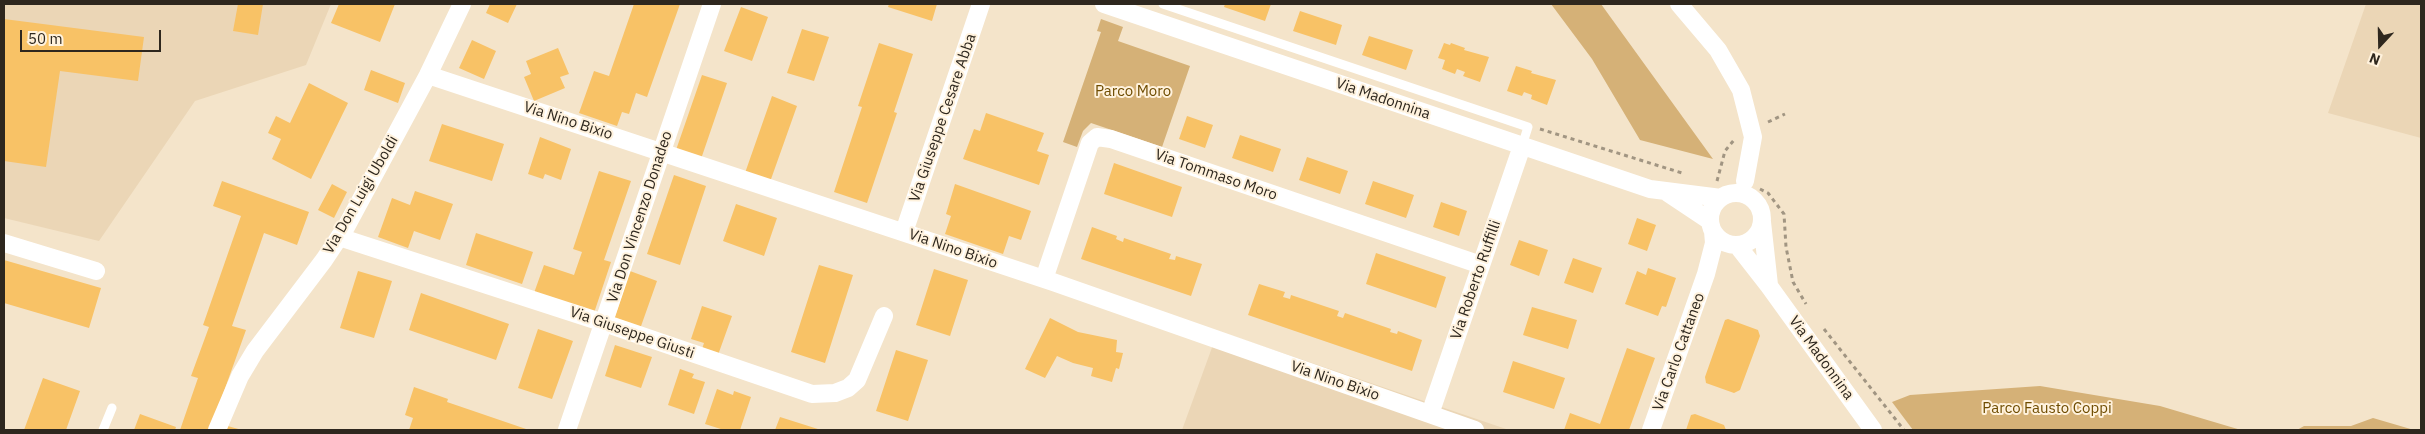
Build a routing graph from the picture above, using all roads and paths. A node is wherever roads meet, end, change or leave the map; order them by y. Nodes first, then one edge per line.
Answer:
1 (462, 4) edge
2 (712, 4) edge
3 (982, 4) edge
4 (1104, 4) edge
5 (1163, 4) edge
6 (1679, 4) edge
7 (428, 75) junction
8 (1522, 146) junction
9 (662, 152) junction
10 (1661, 167) dead end
11 (1745, 181) dead end
12 (1657, 189) junction
13 (1722, 198) junction
14 (1761, 214) junction
15 (1712, 226) junction
16 (904, 232) junction
17 (339, 237) junction
18 (4, 243) edge
19 (1735, 245) junction
20 (1481, 265) junction
21 (96, 271) dead end
22 (1706, 274) junction
23 (1044, 279) junction
24 (1769, 286) junction
25 (884, 316) dead end
26 (604, 323) junction
27 (112, 408) dead end
28 (1430, 414) junction
29 (103, 430) edge
30 (217, 430) edge
31 (567, 430) edge
32 (1475, 430) edge
33 (1651, 430) edge
34 (1873, 430) edge

1 - 7 street, Via Don Luigi Uboldi
2 - 9 street, Via Don Vincenzo Donadeo
3 - 16 street, Via Giuseppe Cesare Abba
4 - 8 street, Via Madonnina
5 - 8 lane
6 - 11 street
7 - 9 street, Via Nino Bixio
7 - 17 street, Via Don Luigi Uboldi
8 - 12 street, Via Madonnina
8 - 20 street, Via Roberto Ruffilli
9 - 16 street, Via Nino Bixio
9 - 26 street, Via Don Vincenzo Donadeo
10 - 12 path
12 - 13 street, Via Madonnina
12 - 15 street, Via Madonnina
13 - 14 street, Via Madonnina
13 - 15 street, Via Carlo Cattaneo
14 - 19 street, Via Carlo Cattaneo
14 - 24 street, Via Madonnina
15 - 19 street, Via Madonnina
15 - 22 street, Via Carlo Cattaneo
16 - 23 street, Via Nino Bixio
17 - 26 street, Via Giuseppe Giusti
17 - 30 street, Via Don Luigi Uboldi
18 - 21 street
19 - 22 street, Via Carlo Cattaneo
19 - 24 street, Via Madonnina
20 - 23 street, Via Tommaso Moro
20 - 28 street, Via Roberto Ruffilli
22 - 33 street, Via Carlo Cattaneo
23 - 28 street, Via Nino Bixio
24 - 34 street, Via Madonnina
25 - 26 street, Via Giuseppe Giusti
26 - 31 street, Via Don Vincenzo Donadeo
27 - 29 lane
28 - 32 street, Via Nino Bixio

